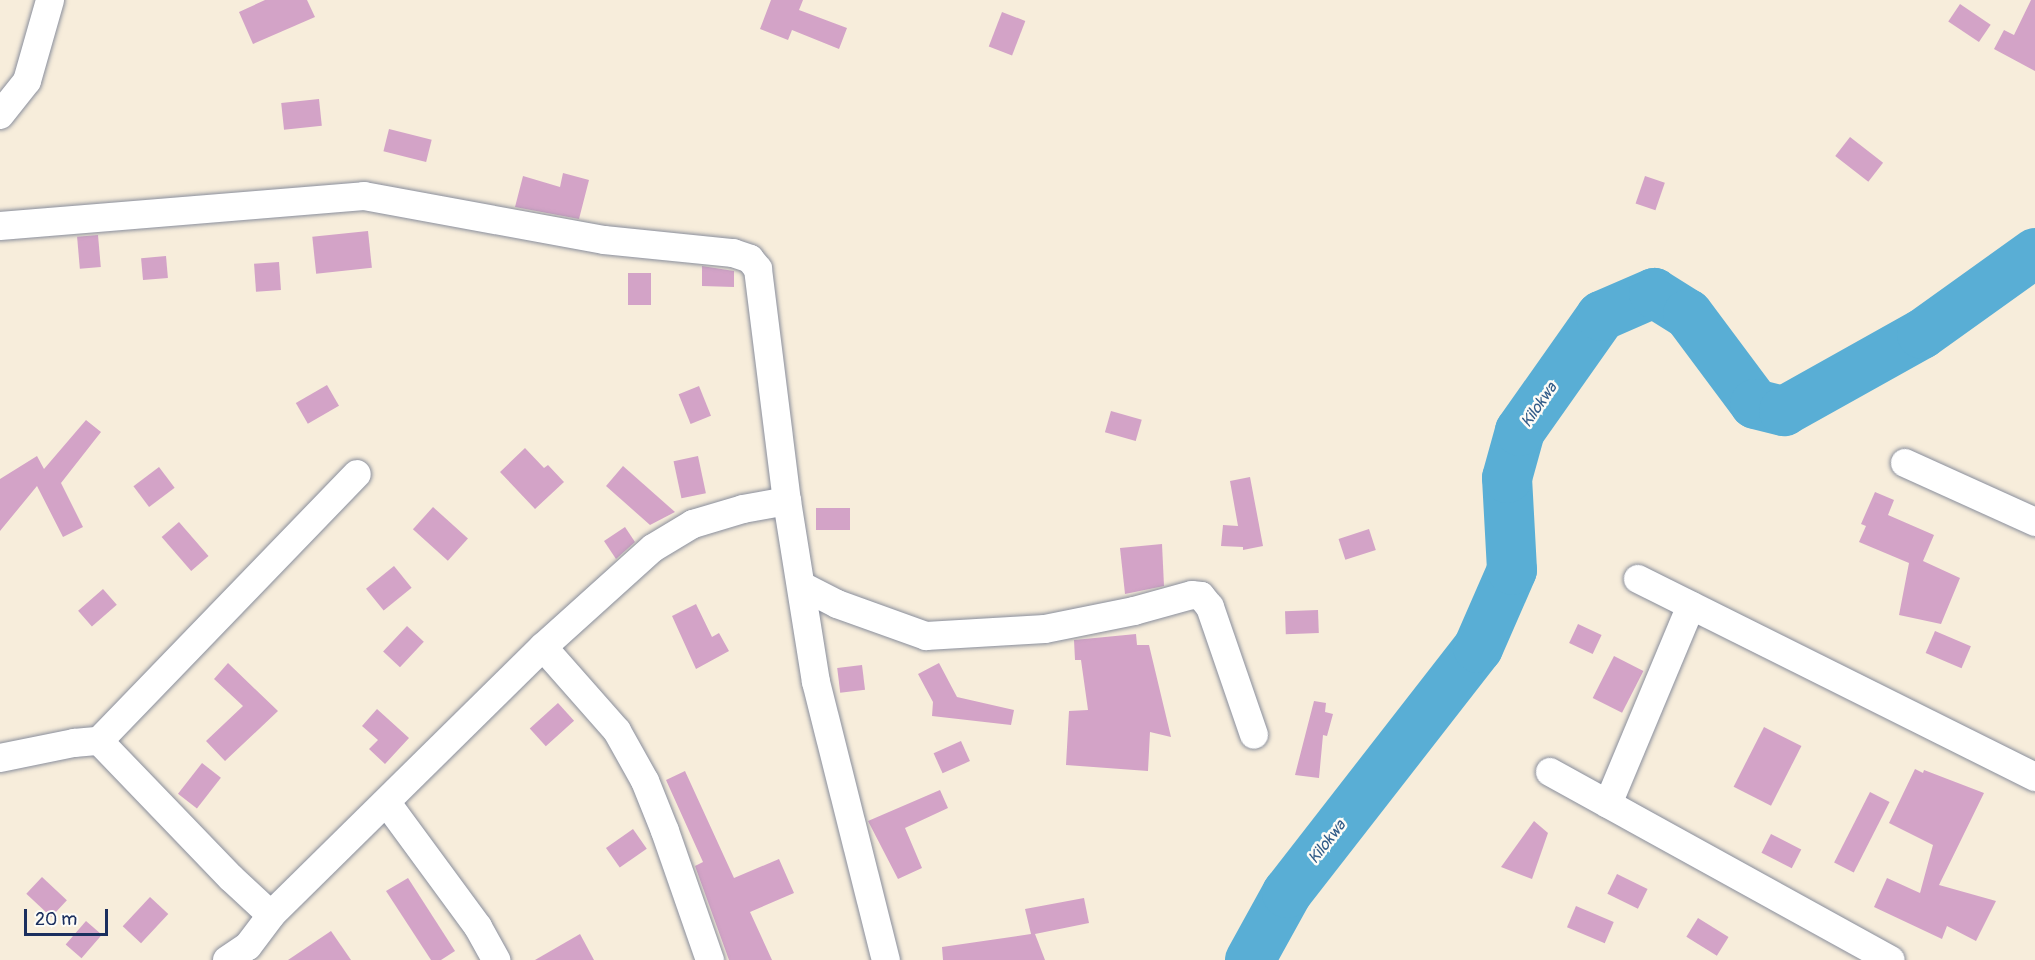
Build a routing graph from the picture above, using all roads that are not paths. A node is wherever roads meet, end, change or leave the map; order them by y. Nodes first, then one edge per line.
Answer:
1 (50, 0) edge
2 (0, 115) edge
3 (0, 226) edge
4 (1905, 463) dead end
5 (357, 474) dead end
6 (787, 501) junction
7 (2035, 522) edge
8 (1638, 579) dead end
9 (802, 586) junction
10 (1691, 606) junction
11 (543, 647) junction
12 (1254, 735) dead end
13 (99, 741) junction
14 (0, 758) edge
15 (1550, 772) dead end
16 (2035, 777) edge
17 (387, 803) junction
18 (1608, 804) junction
19 (271, 915) junction
20 (243, 955) edge
21 (496, 960) edge
22 (710, 960) edge
23 (886, 960) edge
24 (1890, 960) edge

1 - 2 street
3 - 6 street
4 - 7 street
5 - 13 street
6 - 9 street
6 - 11 street
8 - 10 street
9 - 12 street
9 - 23 street
10 - 16 street
10 - 18 street
11 - 17 street
11 - 22 street
13 - 14 street
13 - 19 street
15 - 18 street
17 - 19 street
17 - 21 street
18 - 24 street
19 - 20 street

